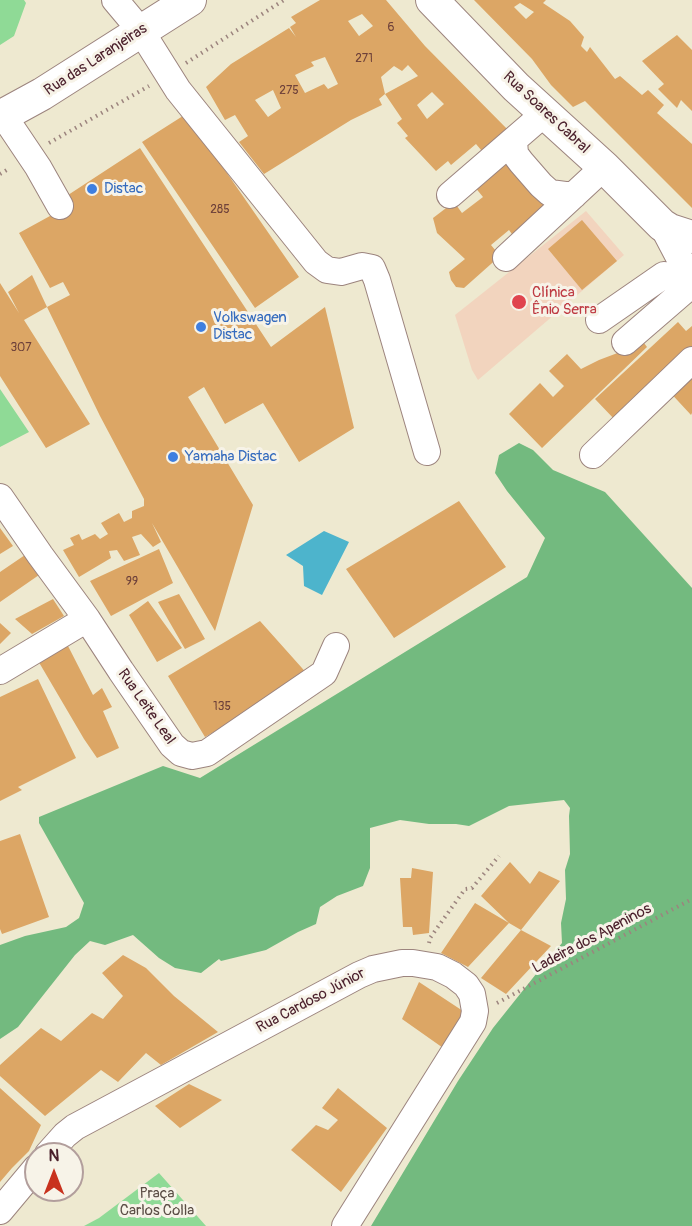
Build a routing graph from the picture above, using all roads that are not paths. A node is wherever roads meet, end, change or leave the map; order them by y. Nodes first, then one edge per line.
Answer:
1 (115, 0) edge
2 (190, 0) edge
3 (432, 0) edge
4 (141, 31) junction
5 (545, 113) junction
6 (2, 116) edge
7 (514, 141) junction
8 (604, 167) junction
9 (450, 195) dead end
10 (574, 195) junction
11 (60, 206) dead end
12 (678, 232) edge
13 (506, 258) dead end
14 (692, 271) edge
15 (692, 283) edge
16 (599, 320) dead end
17 (625, 342) dead end
18 (692, 360) edge
19 (427, 452) dead end
20 (593, 455) dead end
21 (0, 497) edge
22 (87, 619) junction
23 (336, 646) dead end
24 (0, 671) edge
25 (59, 1142) edge
26 (24, 1182) edge
27 (0, 1211) edge
28 (345, 1226) edge

1 - 4 street
2 - 4 main road, Rua das Laranjeiras
3 - 5 main road, Rua Soares Cabral
4 - 6 main road, Rua das Laranjeiras
4 - 19 street
5 - 7 street
5 - 8 main road, Rua Soares Cabral
6 - 11 street
7 - 9 street
7 - 10 street
8 - 10 street
8 - 12 main road, Rua Soares Cabral
10 - 13 street
12 - 14 street, Rua Soares Cabral
15 - 16 street
15 - 17 street
18 - 20 street
21 - 22 street, Rua Leite Leal
22 - 23 street, Rua Leite Leal
22 - 24 street
25 - 28 street, Rua Cardoso Júnior
26 - 27 street

